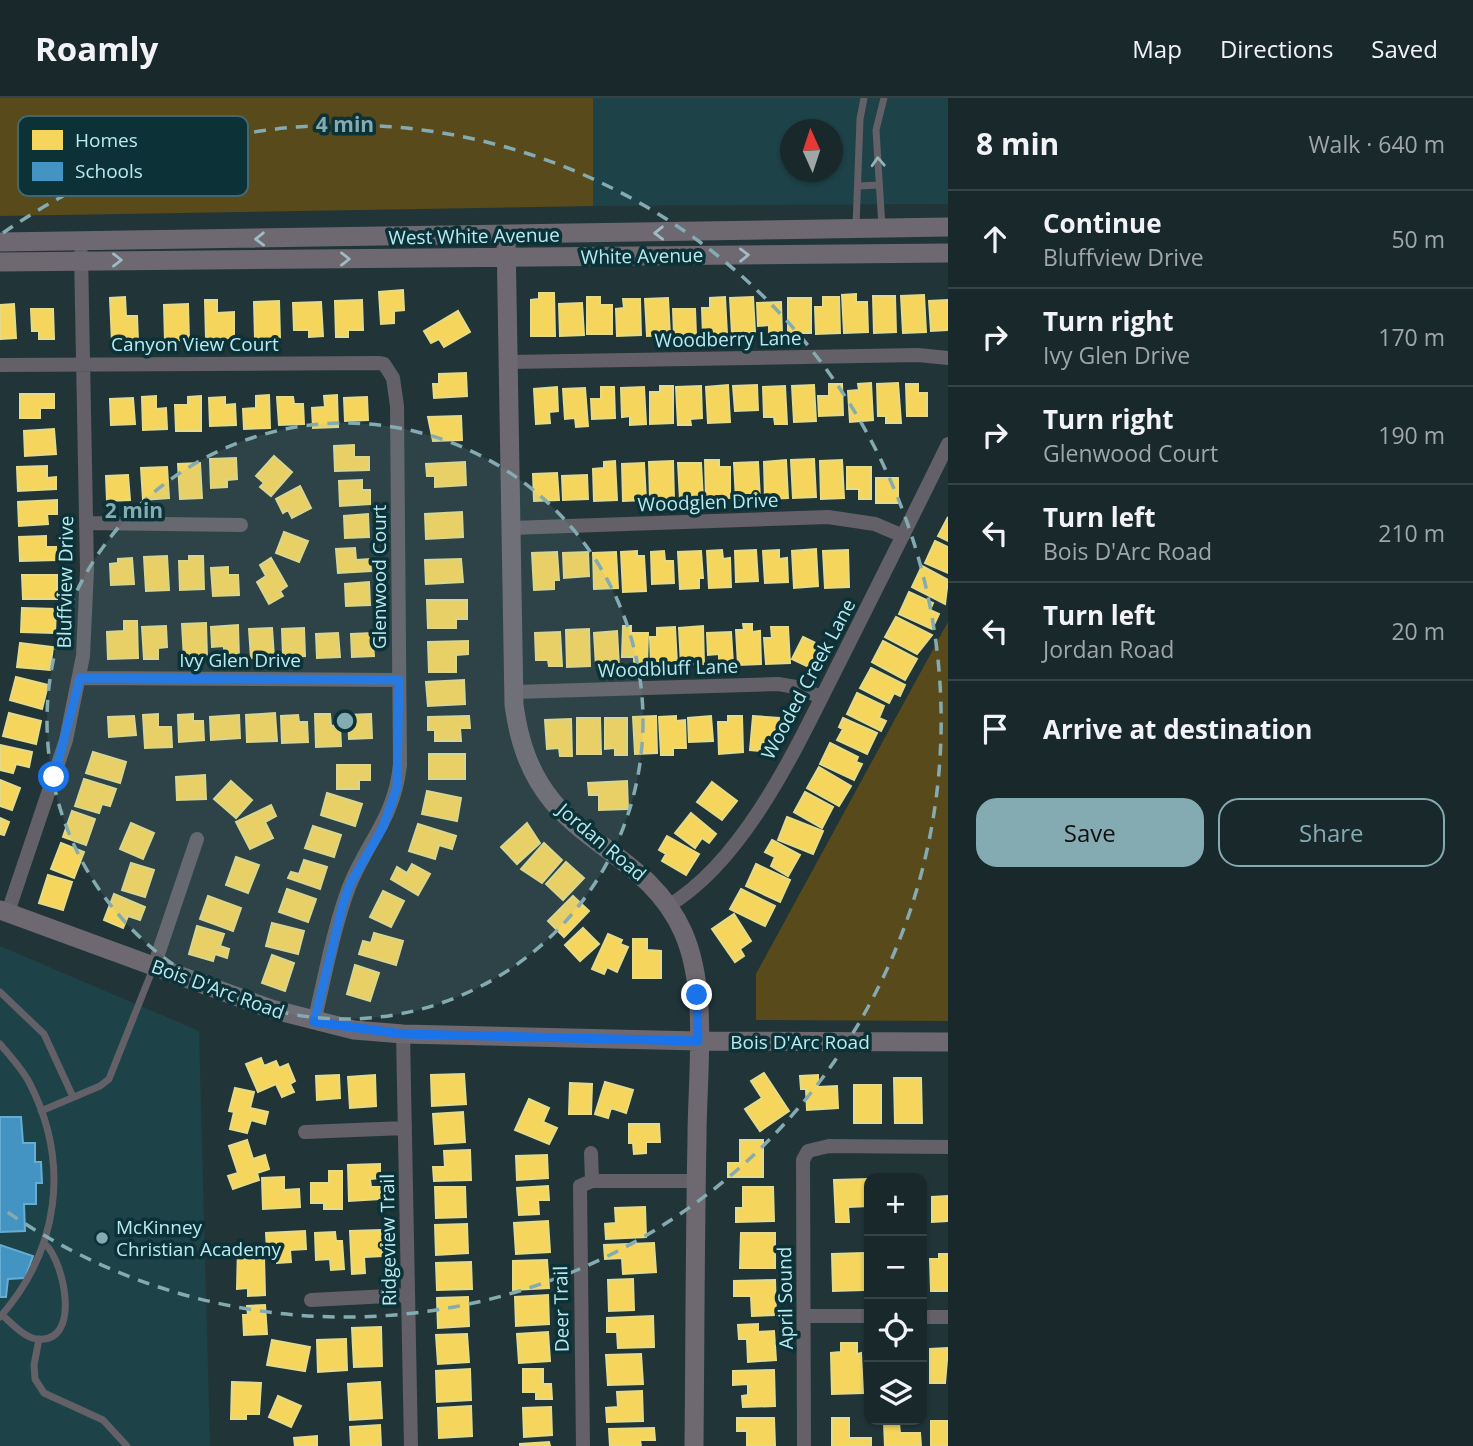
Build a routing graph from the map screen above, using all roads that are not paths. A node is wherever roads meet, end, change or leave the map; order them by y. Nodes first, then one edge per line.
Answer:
1 (864, 99) edge
2 (882, 102) edge
3 (879, 185) junction
4 (858, 186) junction
5 (948, 227) edge
6 (856, 228) junction
7 (882, 228) junction
8 (506, 236) junction
9 (0, 242) edge
10 (81, 251) junction
11 (948, 253) edge
12 (506, 257) junction
13 (0, 262) edge
14 (948, 358) edge
15 (508, 362) junction
16 (83, 364) junction
17 (0, 365) edge
18 (387, 369) joint
19 (948, 444) edge
20 (86, 523) junction
21 (242, 525) dead end
22 (511, 528) junction
23 (903, 536) junction
24 (80, 678) junction
25 (399, 680) junction
26 (514, 692) junction
27 (821, 697) junction
28 (197, 839) dead end
29 (668, 906) junction
30 (4, 911) edge
31 (154, 966) junction
32 (0, 992) edge
33 (314, 1022) junction
34 (403, 1034) junction
35 (698, 1041) junction
36 (948, 1042) edge
37 (0, 1044) edge
38 (73, 1097) junction
39 (41, 1111) junction
40 (405, 1128) junction
41 (305, 1132) dead end
42 (948, 1147) edge
43 (592, 1153) dead end
44 (592, 1181) junction
45 (696, 1181) junction
46 (46, 1244) junction
47 (408, 1295) junction
48 (311, 1300) dead end
49 (1, 1316) edge
50 (806, 1316) junction
51 (864, 1316) edge
52 (927, 1317) edge
53 (948, 1317) edge
54 (39, 1339) junction
55 (127, 1446) edge
56 (411, 1446) edge
57 (583, 1446) edge
58 (694, 1446) edge
59 (804, 1446) edge

1 - 2 lane
1 - 4 lane
3 -> 2 lane
3 - 4 lane
3 - 7 lane
4 - 6 lane
5 - 7 street, West White Avenue
6 - 7 street, West White Avenue
6 -> 8 street, West White Avenue
8 -> 10 street, West White Avenue
8 - 12 street, Jordan Road
9 - 10 street, West White Avenue
10 -> 12 street, White Avenue
10 - 13 street, White Avenue
10 - 16 street, Bluffview Drive
12 -> 11 street, White Avenue
12 - 15 street, Jordan Road
14 - 15 street, Woodberry Lane
15 - 22 street, Jordan Road
16 - 17 street, Canyon View Court
16 - 18 street, Canyon View Court
16 - 20 street, Bluffview Drive
18 - 25 street, Glenwood Court
19 - 23 street, Wooded Creek Lane
20 - 21 street
20 - 24 street, Bluffview Drive
22 - 23 street, Woodglen Drive
22 - 26 street, Jordan Road
23 - 27 street, Wooded Creek Lane
24 - 25 street, Ivy Glen Drive
24 - 30 street, Bluffview Drive
25 - 33 street, Glenwood Court
26 - 27 street, Woodbluff Lane
26 - 29 street, Jordan Road
27 - 29 street, Wooded Creek Lane
28 - 31 street
29 - 35 street, Jordan Road
30 - 31 street, Bois D'Arc Road
31 - 33 street, Bois D'Arc Road
31 - 38 lane
32 - 38 lane
33 - 34 street, Bois D'Arc Road
34 - 35 street, Bois D'Arc Road
34 - 40 street, Ridgeview Trail
35 - 36 street, Bois D'Arc Road
35 - 45 street, Jordan Road
37 - 39 lane
38 - 39 lane
39 - 46 lane
40 - 41 street
40 - 47 street, Ridgeview Trail
42 - 50 street, April Sound
43 - 44 street, Deer Trail
44 - 45 street
44 - 57 street, Deer Trail
45 - 58 street, Jordan Road
46 - 49 lane
46 - 54 lane
47 - 48 street
47 - 56 street, Ridgeview Trail
49 - 54 lane
50 - 51 street
50 - 59 street, April Sound
52 - 53 street
54 - 55 lane

